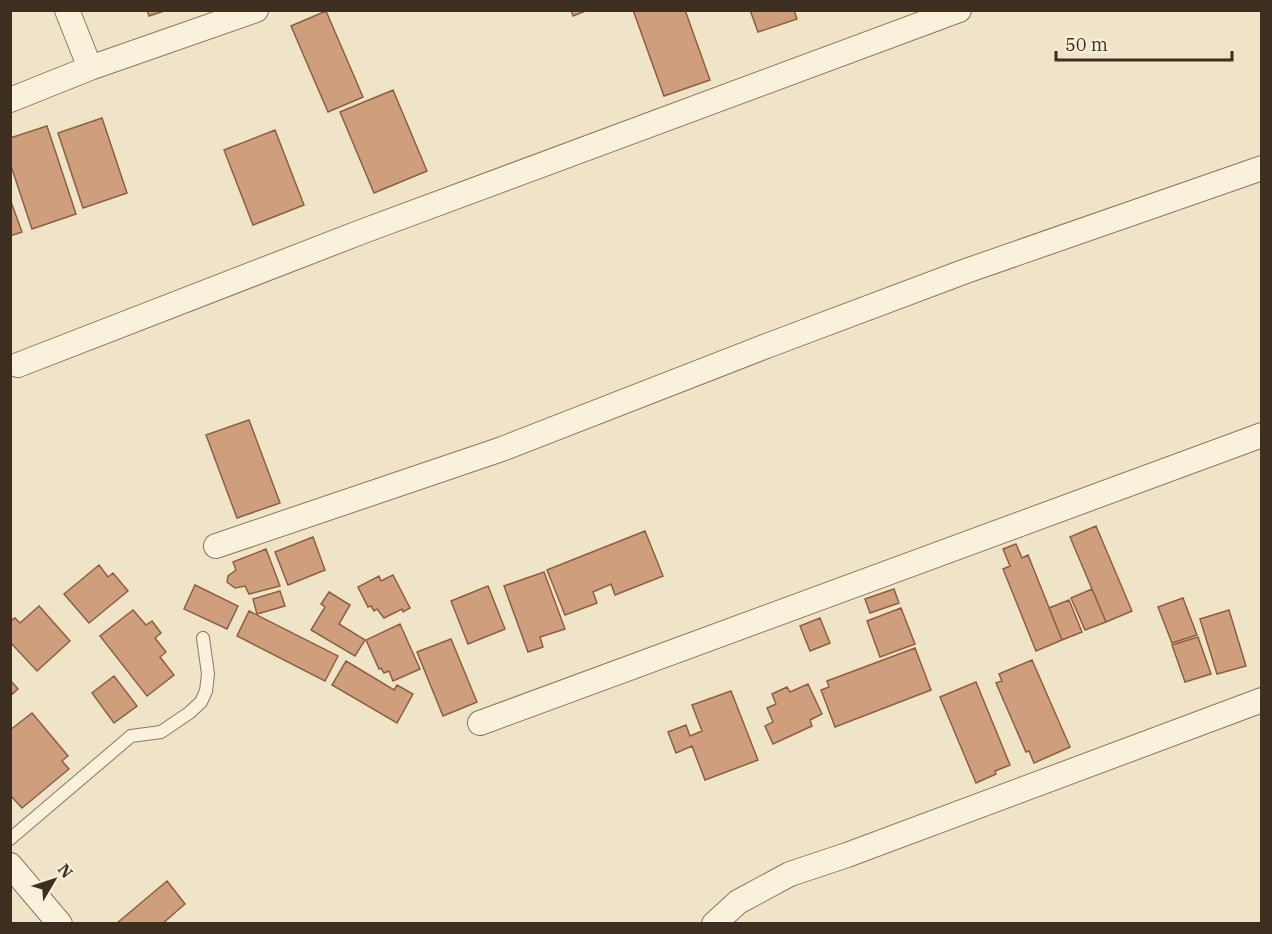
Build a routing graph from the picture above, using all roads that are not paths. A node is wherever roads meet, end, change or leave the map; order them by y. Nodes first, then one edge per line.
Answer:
1 (67, 10) edge
2 (256, 10) edge
3 (959, 10) edge
4 (90, 68) junction
5 (10, 100) edge
6 (1262, 168) edge
7 (18, 364) dead end
8 (1262, 435) edge
9 (216, 546) dead end
10 (202, 638) dead end
11 (1262, 700) edge
12 (480, 723) dead end
13 (10, 839) edge
14 (10, 865) edge
15 (60, 924) edge
16 (714, 924) edge

1 - 4 street
2 - 4 street
3 - 7 street
4 - 5 street
6 - 9 street
8 - 12 street
10 - 13 lane
11 - 16 street
14 - 15 street

